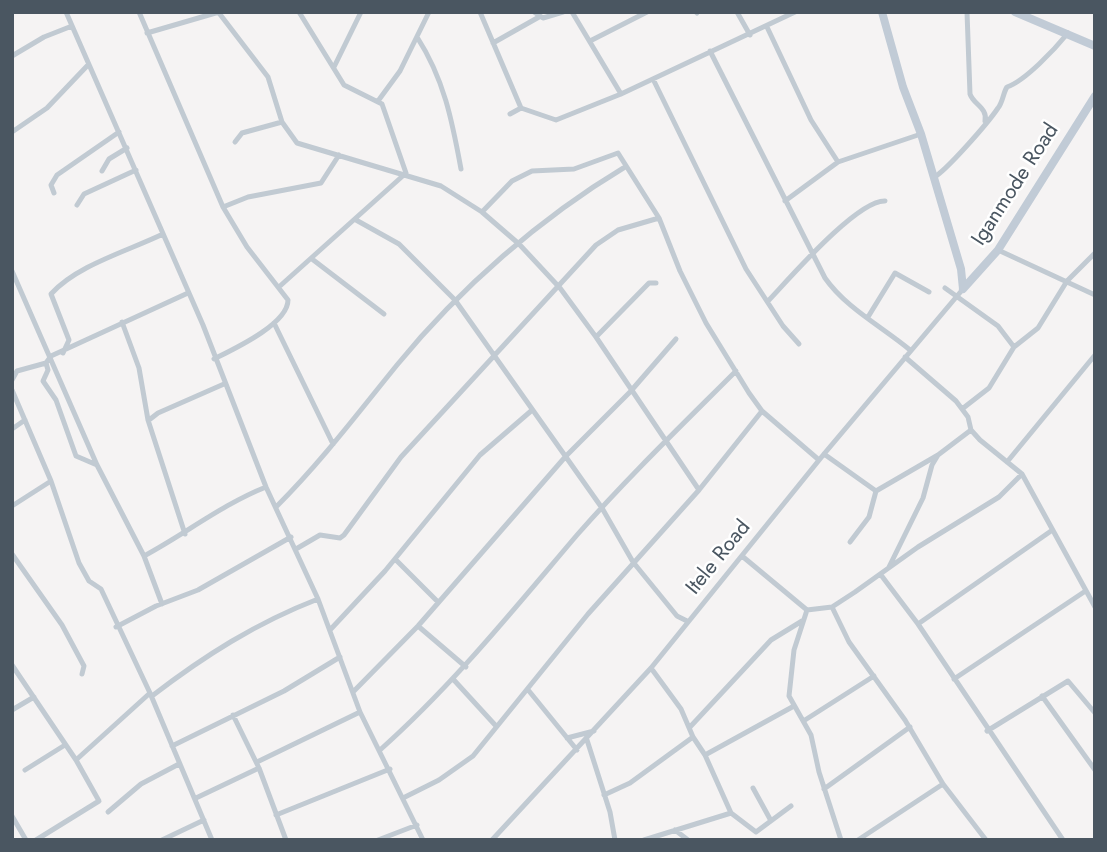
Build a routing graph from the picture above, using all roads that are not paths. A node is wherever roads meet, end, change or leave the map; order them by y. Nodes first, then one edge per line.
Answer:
1 (66, 12) edge
2 (139, 12) edge
3 (299, 12) edge
4 (361, 12) edge
5 (429, 12) edge
6 (480, 12) edge
7 (563, 12) edge
8 (581, 12) edge
9 (647, 12) edge
10 (737, 12) edge
11 (795, 12) edge
12 (882, 12) edge
13 (967, 12) edge
14 (1015, 12) edge
15 (219, 13) edge
16 (573, 14) edge
17 (537, 15) edge
18 (72, 26) junction
19 (767, 27) junction
20 (147, 33) junction
21 (1068, 33) junction
22 (750, 35) junction
23 (417, 37) junction
24 (590, 41) junction
25 (493, 44) junction
26 (1095, 46) edge
27 (710, 51) junction
28 (12, 56) edge
29 (88, 66) junction
30 (334, 67) junction
31 (653, 79) junction
32 (621, 94) junction
33 (1095, 96) edge
34 (378, 101) junction
35 (522, 108) junction
36 (510, 114) dead end
37 (282, 122) junction
38 (984, 124) junction
39 (12, 132) edge
40 (119, 132) junction
41 (921, 134) junction
42 (235, 142) dead end
43 (127, 148) junction
44 (339, 155) junction
45 (838, 162) junction
46 (625, 167) junction
47 (461, 169) dead end
48 (136, 170) junction
49 (102, 171) dead end
50 (406, 173) junction
51 (933, 178) junction
52 (54, 193) dead end
53 (785, 201) junction
54 (885, 201) dead end
55 (77, 205) dead end
56 (223, 207) junction
57 (482, 212) junction
58 (659, 218) junction
59 (356, 220) junction
60 (163, 234) junction
61 (519, 244) junction
62 (998, 250) junction
63 (1095, 253) edge
64 (810, 254) junction
65 (312, 259) junction
66 (961, 270) junction
67 (12, 271) edge
68 (971, 279) junction
69 (1068, 281) junction
70 (656, 283) dead end
71 (280, 286) junction
72 (560, 288) junction
73 (945, 288) dead end
74 (963, 289) junction
75 (929, 292) dead end
76 (188, 293) junction
77 (1095, 295) edge
78 (958, 297) junction
79 (455, 300) junction
80 (769, 300) junction
81 (384, 314) dead end
82 (869, 317) junction
83 (122, 322) junction
84 (274, 323) junction
85 (596, 337) junction
86 (676, 339) dead end
87 (799, 344) dead end
88 (1014, 347) junction
89 (910, 350) junction
90 (63, 353) junction
91 (494, 355) junction
92 (1095, 355) edge
93 (51, 356) junction
94 (905, 357) junction
95 (214, 359) junction
96 (46, 363) junction
97 (736, 371) junction
98 (12, 380) edge
99 (224, 384) junction
100 (12, 390) edge
101 (630, 392) junction
102 (962, 409) junction
103 (531, 411) junction
104 (762, 411) junction
105 (148, 420) junction
106 (25, 421) junction
107 (12, 429) edge
108 (971, 430) junction
109 (665, 442) junction
110 (333, 444) junction
111 (824, 454) junction
112 (938, 455) junction
113 (566, 456) junction
114 (819, 460) junction
115 (1007, 462) junction
116 (97, 465) junction
117 (1022, 474) junction
118 (51, 481) junction
119 (267, 487) junction
120 (699, 490) junction
121 (876, 491) junction
122 (12, 506) edge
123 (277, 506) junction
124 (602, 508) junction
125 (1051, 531) junction
126 (185, 534) junction
127 (291, 537) junction
128 (850, 542) dead end
129 (296, 549) junction
130 (12, 554) edge
131 (144, 556) junction
132 (742, 556) junction
133 (395, 559) junction
134 (633, 562) junction
135 (888, 570) junction
136 (881, 575) junction
137 (1084, 592) junction
138 (318, 599) junction
139 (1093, 600) edge
140 (438, 602) junction
141 (162, 604) junction
142 (832, 607) junction
143 (1095, 607) edge
144 (807, 610) junction
145 (802, 621) junction
146 (685, 624) junction
147 (918, 624) junction
148 (418, 626) junction
149 (116, 627) junction
150 (330, 630) junction
151 (340, 657) junction
152 (12, 665) edge
153 (466, 667) junction
154 (652, 668) junction
155 (82, 674) dead end
156 (874, 676) junction
157 (453, 679) junction
158 (954, 679) junction
159 (528, 691) junction
160 (353, 692) junction
161 (151, 695) junction
162 (1042, 695) junction
163 (34, 697) junction
164 (794, 706) junction
165 (12, 710) edge
166 (360, 712) junction
167 (1095, 713) edge
168 (233, 715) junction
169 (805, 720) junction
170 (496, 726) junction
171 (690, 727) junction
172 (909, 727) junction
173 (594, 731) junction
174 (987, 731) junction
175 (693, 737) junction
176 (568, 738) junction
177 (587, 740) junction
178 (65, 745) junction
179 (172, 746) junction
180 (380, 750) junction
181 (578, 750) junction
182 (705, 755) junction
183 (76, 760) junction
184 (179, 764) junction
185 (258, 765) junction
186 (390, 769) junction
187 (25, 770) dead end
188 (1095, 770) edge
189 (943, 784) junction
190 (753, 788) dead end
191 (824, 789) junction
192 (604, 795) junction
193 (405, 797) junction
194 (196, 798) junction
195 (791, 806) dead end
196 (108, 812) dead end
197 (731, 813) junction
198 (275, 815) junction
199 (12, 816) edge
200 (770, 819) junction
201 (204, 820) junction
202 (417, 825) junction
203 (688, 825) junction
204 (675, 830) junction
205 (756, 832) junction
206 (498, 834) junction
207 (688, 839) edge
208 (26, 840) edge
209 (36, 840) edge
210 (162, 840) edge
211 (212, 840) edge
212 (286, 840) edge
213 (378, 840) edge
214 (423, 840) edge
215 (492, 840) edge
216 (506, 840) edge
217 (615, 840) edge
218 (644, 840) edge
219 (757, 840) edge
220 (841, 840) edge
221 (858, 840) edge
222 (986, 840) edge
223 (1063, 840) edge

1 - 18 street
2 - 20 street
3 - 30 street
4 - 30 street
5 - 23 street
6 - 25 street
7 - 17 street
8 - 16 street
9 - 24 street
10 - 22 street
11 - 19 street
12 - 41 street
13 - 38 street
14 - 21 street
15 - 20 street
15 - 37 street
16 - 24 street
17 - 25 street
18 - 28 street
18 - 29 street
19 - 22 street
19 - 45 street
20 - 56 street
21 - 26 street
21 - 38 street
22 - 27 street
23 - 34 street
23 - 47 street
24 - 32 street
25 - 35 street
27 - 31 street
27 - 53 street
29 - 39 street
29 - 40 street
30 - 34 street
31 - 32 street
31 - 80 street
32 - 35 street
33 - 62 street, Iganmode Road
34 - 50 street
35 - 36 street
37 - 42 street
37 - 44 street
38 - 51 street
40 - 43 street
40 - 52 street
41 - 45 street
41 - 51 street
43 - 48 street
43 - 49 street
44 - 50 street
44 - 56 street
45 - 53 street
46 - 57 street
46 - 58 street
46 - 61 street
48 - 55 street
48 - 60 street
50 - 57 street
50 - 59 street
51 - 66 street
53 - 64 street
54 - 64 street
56 - 71 street
57 - 61 street
58 - 72 street
58 - 97 street
59 - 65 street
59 - 79 street
60 - 76 street
60 - 90 street
61 - 72 street
61 - 79 street
62 - 68 street, Iganmode Road
62 - 69 street
63 - 69 street
64 - 80 street
64 - 82 street
65 - 71 street
65 - 81 street
66 - 68 street
66 - 74 street
67 - 93 street
68 - 74 street, Iganmode Road
69 - 77 street
69 - 88 street
70 - 85 street
71 - 84 street
72 - 85 street
72 - 91 street
73 - 78 street
74 - 78 street, Itele Road
75 - 82 street
76 - 83 street
76 - 95 street
78 - 88 street
78 - 89 street, Itele Road
79 - 91 street
79 - 110 street
80 - 87 street
82 - 89 street
83 - 90 street
83 - 105 street
84 - 95 street
84 - 110 street
85 - 101 street
86 - 101 street
88 - 102 street
89 - 94 street, Itele Road
90 - 93 street
91 - 103 street
91 - 129 street
92 - 115 street
93 - 96 street
93 - 116 street
94 - 102 street
94 - 111 street, Itele Road
95 - 99 street
96 - 98 street
96 - 116 street
97 - 104 street
97 - 109 street
99 - 105 street
99 - 119 street
100 - 106 street
101 - 109 street
101 - 113 street
102 - 108 street
103 - 113 street
103 - 133 street
104 - 114 street
104 - 120 street
105 - 126 street
106 - 107 street
106 - 118 street
108 - 112 street
108 - 115 street
109 - 120 street
109 - 124 street
110 - 123 street
111 - 114 street, Itele Road
111 - 121 street
112 - 121 street
112 - 135 street
113 - 124 street
113 - 140 street
114 - 132 street, Itele Road
115 - 117 street
116 - 131 street
117 - 125 street
117 - 135 street
118 - 122 street
118 - 149 street
119 - 123 street
119 - 126 street
120 - 134 street
121 - 128 street
123 - 127 street
124 - 134 street
124 - 153 street
125 - 137 street
125 - 147 street
126 - 131 street
127 - 129 street
127 - 141 street
129 - 138 street
130 - 155 street
131 - 141 street
132 - 144 street
132 - 146 street, Itele Road
133 - 140 street
133 - 150 street
134 - 146 street
134 - 159 street
135 - 136 street
136 - 142 street
136 - 147 street
137 - 139 street
137 - 158 street
138 - 150 street
138 - 161 street
139 - 143 street
140 - 148 street
141 - 149 street
142 - 144 street
142 - 156 street
144 - 145 street
145 - 164 street
145 - 171 street
146 - 154 street, Itele Road
147 - 158 street
148 - 153 street
148 - 160 street
149 - 161 street
150 - 151 street
151 - 160 street
151 - 168 street
152 - 163 street
153 - 157 street
154 - 171 street
154 - 173 street, Itele Road
156 - 169 street
156 - 172 street
157 - 170 street
157 - 180 street
158 - 174 street
159 - 170 street
159 - 176 street
160 - 166 street
161 - 179 street
161 - 183 street
162 - 167 street
162 - 174 street
162 - 188 street
163 - 165 street
163 - 178 street
164 - 169 street
164 - 182 street
166 - 180 street
166 - 185 street
168 - 179 street
168 - 185 street
169 - 191 street
170 - 193 street
171 - 175 street
172 - 189 street
172 - 191 street
173 - 176 street
173 - 177 street, Itele Road
174 - 223 street
175 - 182 street
175 - 192 street
176 - 181 street
177 - 181 street, Itele Road
177 - 192 street
178 - 183 street
178 - 187 street
179 - 184 street
180 - 186 street
181 - 206 street, Itele Road
182 - 197 street
183 - 209 street
184 - 194 street
184 - 196 street
185 - 194 street
185 - 198 street
186 - 193 street
186 - 198 street
189 - 221 street
189 - 222 street
190 - 200 street
191 - 220 street
192 - 217 street
193 - 202 street
194 - 201 street
195 - 200 street
197 - 203 street
197 - 205 street
198 - 212 street
199 - 208 street
200 - 205 street
201 - 210 street
201 - 211 street
202 - 213 street
202 - 214 street
203 - 204 street
203 - 207 street
204 - 207 street
204 - 218 street
205 - 219 street
206 - 215 street, Itele Road
206 - 216 street

